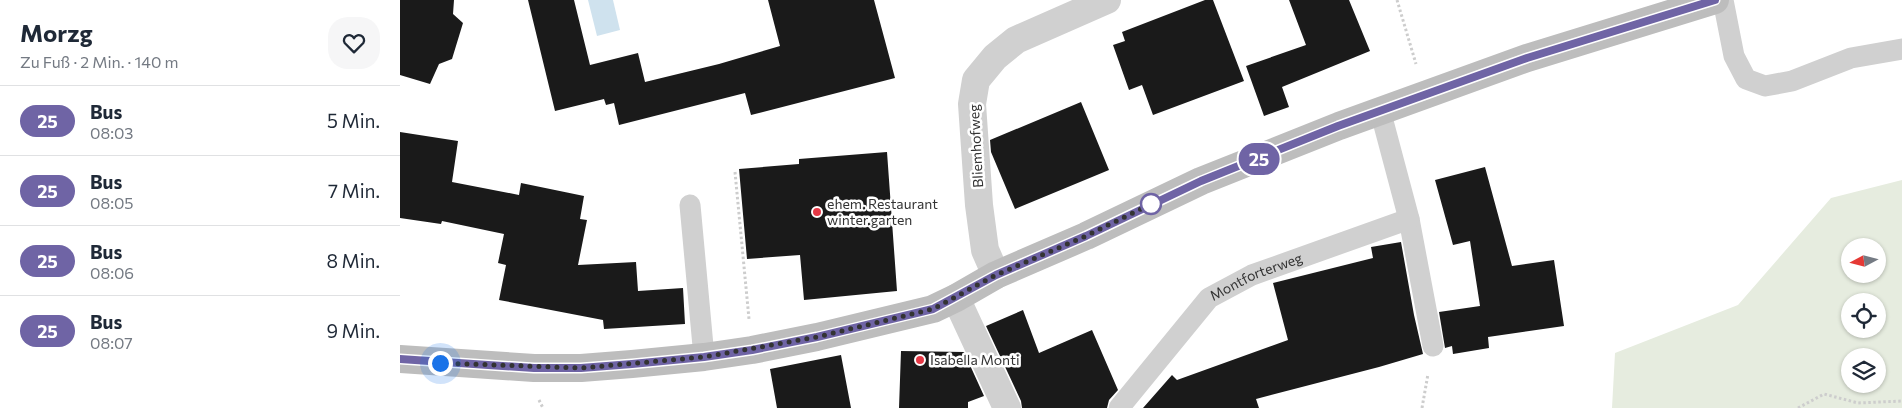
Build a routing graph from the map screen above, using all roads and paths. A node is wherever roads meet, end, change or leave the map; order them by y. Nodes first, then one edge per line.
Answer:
1 (1107, 0) edge
2 (1396, 0) edge
3 (1715, 0) edge
4 (1723, 0) edge
5 (1902, 49) edge
6 (1419, 72) dead end
7 (1380, 110) junction
8 (735, 172) dead end
9 (690, 205) dead end
10 (1409, 219) junction
11 (996, 275) junction
12 (956, 298) junction
13 (749, 320) dead end
14 (1433, 346) joint
15 (704, 357) junction
16 (400, 359) edge
17 (1902, 401) edge
18 (1007, 408) edge
19 (1119, 408) edge
20 (1422, 408) edge
21 (1798, 408) edge

1 - 11 street, Bliemhofweg
2 - 6 path
3 - 7 street
4 - 5 lane
7 - 10 lane
7 - 11 street
8 - 13 path
9 - 15 lane
10 - 14 lane
10 - 19 lane, Montforterweg
11 - 12 street
12 - 15 street
12 - 18 street
14 - 20 path
15 - 16 street
17 - 21 path

